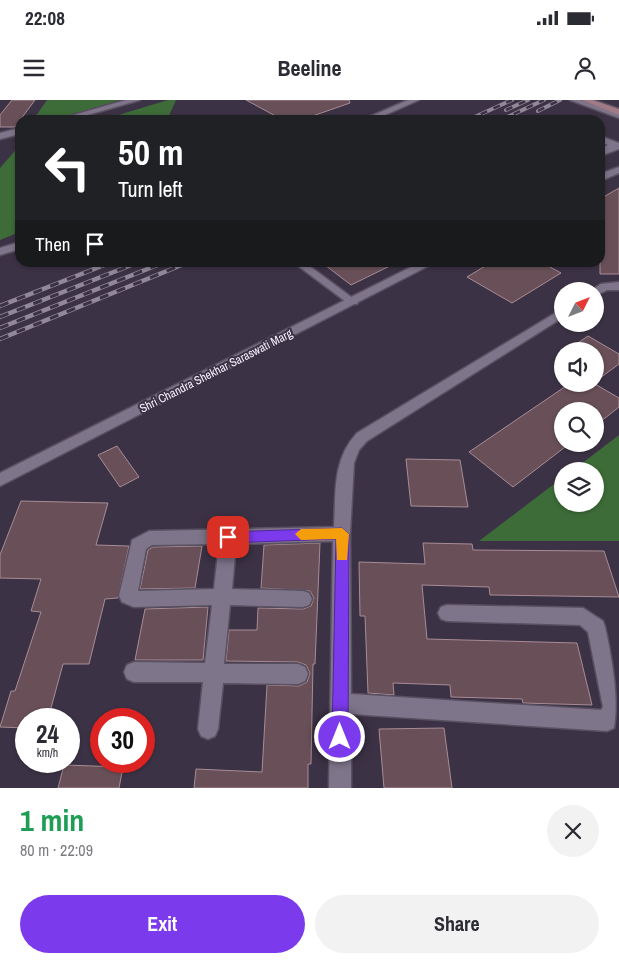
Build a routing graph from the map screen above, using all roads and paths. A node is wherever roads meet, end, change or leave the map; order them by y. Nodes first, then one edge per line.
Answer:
1 (136, 100) edge
2 (415, 100) edge
3 (573, 100) edge
4 (585, 100) edge
5 (610, 100) edge
6 (619, 103) edge
7 (619, 112) edge
8 (79, 115) edge
9 (378, 115) edge
10 (619, 116) edge
11 (15, 132) edge
12 (0, 136) edge
13 (618, 146) edge
14 (605, 147) edge
15 (619, 170) edge
16 (605, 176) edge
17 (15, 247) edge
18 (0, 252) edge
19 (303, 267) edge
20 (422, 267) edge
21 (619, 286) edge
22 (604, 288) edge
23 (353, 302) junction
24 (554, 318) edge
25 (0, 480) edge
26 (342, 534) junction
27 (228, 537) junction
28 (222, 597) junction
29 (303, 599) dead end
30 (447, 613) dead end
31 (134, 672) dead end
32 (214, 673) junction
33 (298, 674) dead end
34 (340, 704) junction
35 (208, 729) dead end
36 (340, 788) edge

1 - 8 street
2 - 9 street
3 - 10 lane
4 - 7 main road
5 - 6 main road
11 - 12 street
13 - 14 street
15 - 16 street
17 - 18 street
19 - 23 lane
20 - 23 street, Shri Chandra Shekhar Saraswati Marg
21 - 22 street
23 - 25 street, Shri Chandra Shekhar Saraswati Marg
24 - 26 street
26 - 27 street
26 - 34 street
27 - 28 street
27 - 28 street
28 - 29 street
28 - 32 street
30 - 34 street
31 - 32 street
32 - 33 street
32 - 35 street
34 - 36 street

